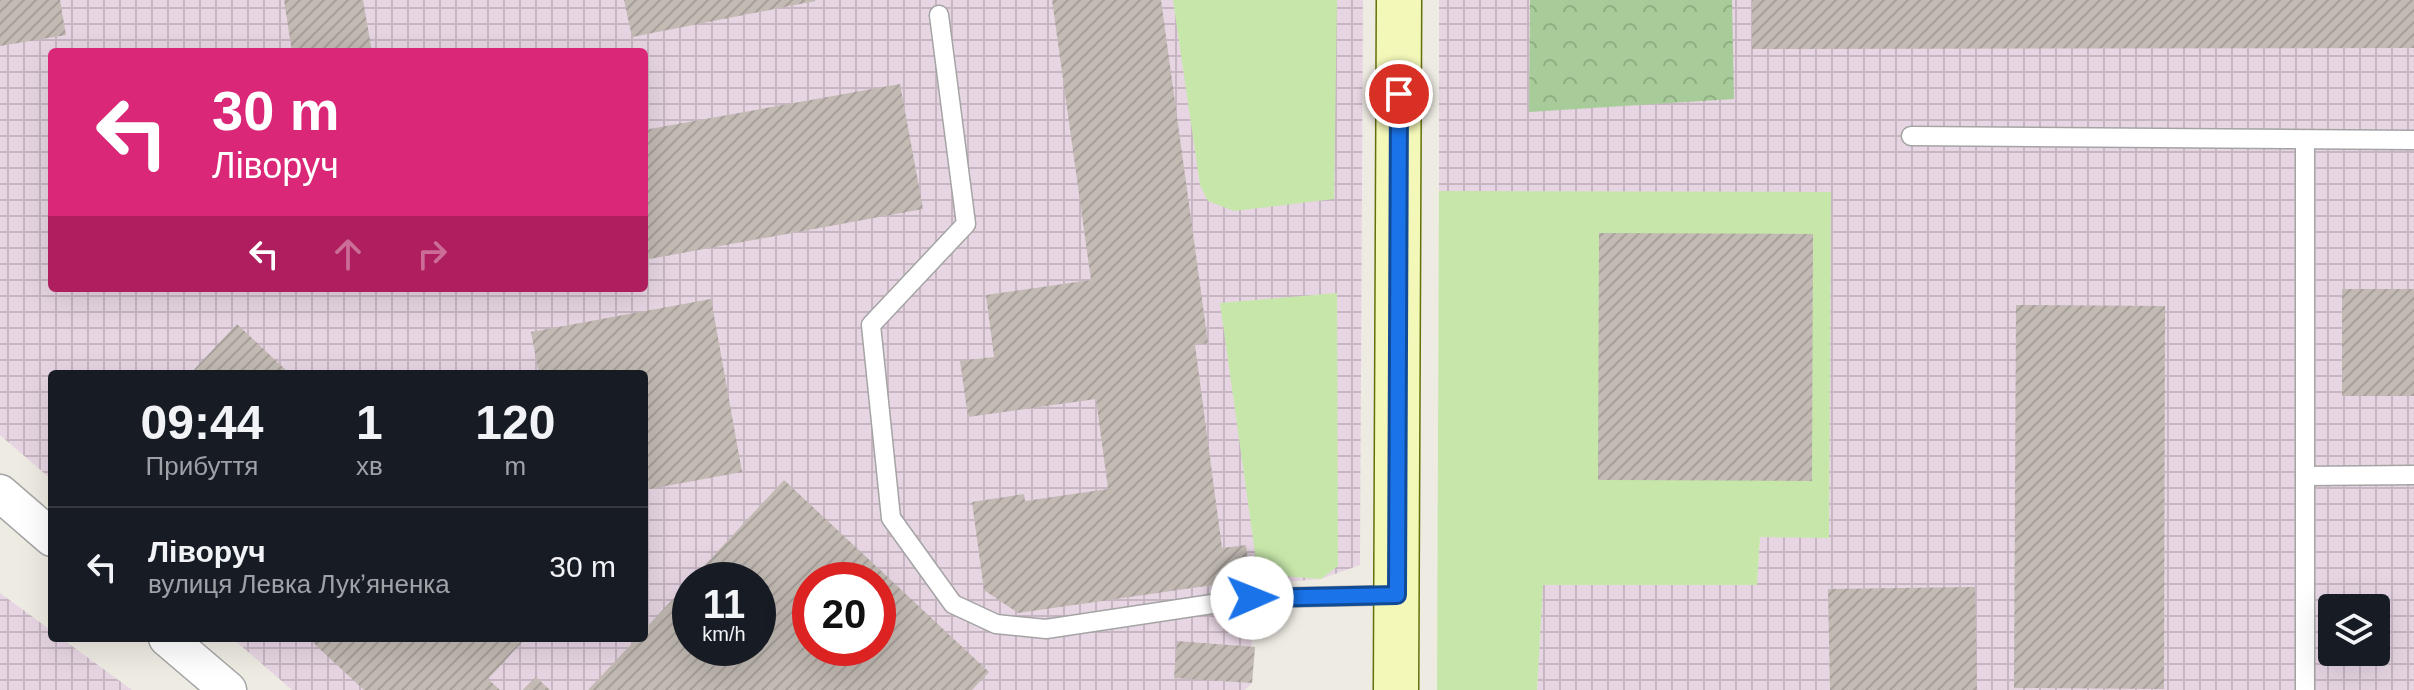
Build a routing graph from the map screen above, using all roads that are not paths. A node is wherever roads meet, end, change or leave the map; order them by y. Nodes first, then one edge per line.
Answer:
1 (1399, 0) edge
2 (939, 15) dead end
3 (1911, 136) dead end
4 (2414, 140) edge
5 (2305, 142) junction
6 (2414, 475) edge
7 (2305, 476) junction
8 (0, 493) edge
9 (48, 535) edge
10 (1397, 595) junction
11 (171, 642) edge
12 (214, 686) edge
13 (1396, 690) edge
14 (2305, 690) edge

1 - 10 main road
2 - 10 lane
3 - 5 lane
4 - 5 lane
5 - 7 lane
6 - 7 lane
7 - 14 lane
8 - 9 street
10 - 13 main road
11 - 12 street

